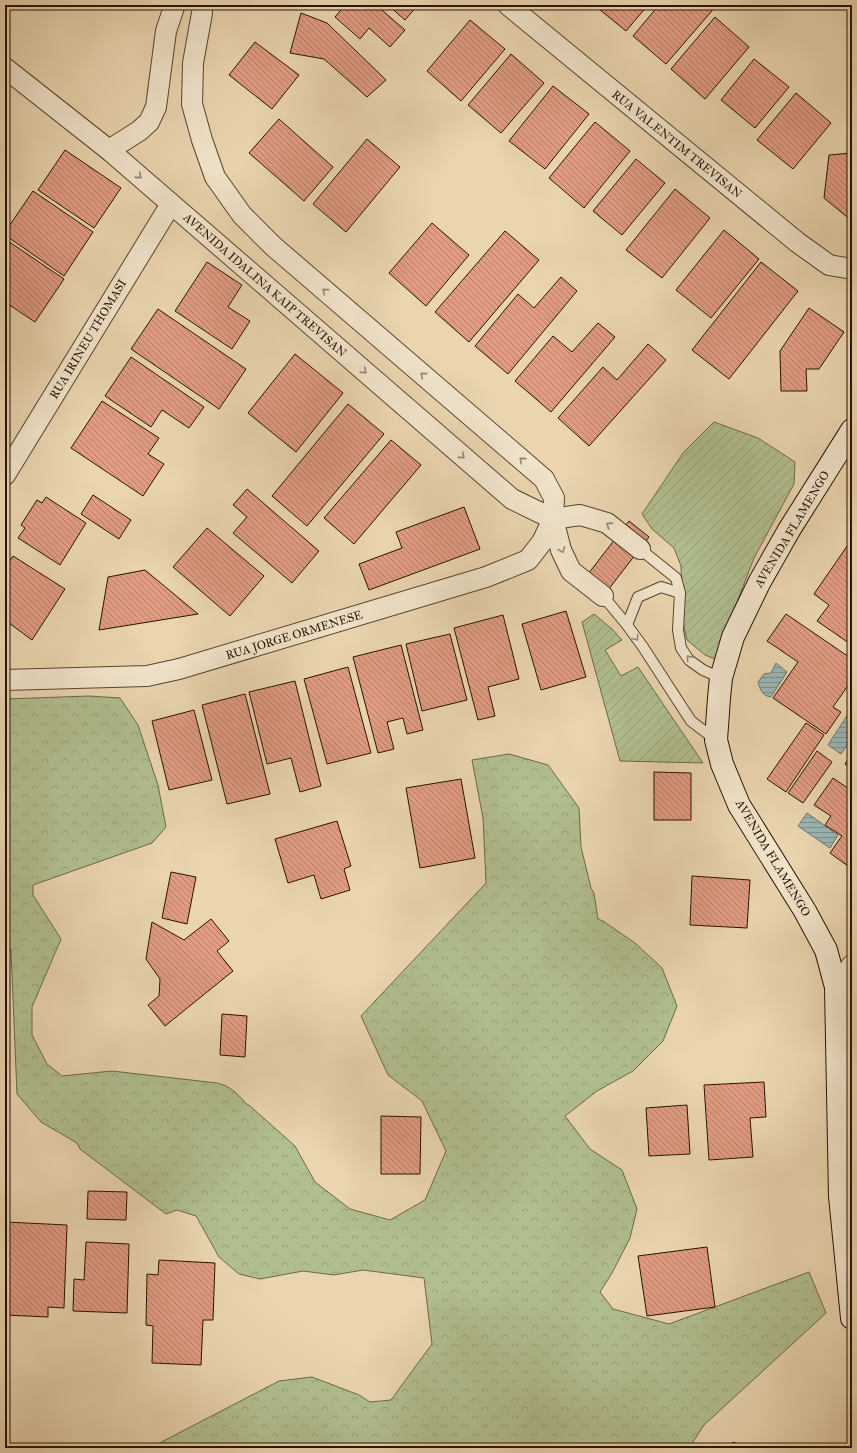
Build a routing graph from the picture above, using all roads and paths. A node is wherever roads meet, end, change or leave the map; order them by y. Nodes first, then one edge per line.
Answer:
1 (508, 5) edge
2 (173, 6) edge
3 (207, 9) edge
4 (5, 68) edge
5 (109, 150) junction
6 (171, 204) junction
7 (852, 269) edge
8 (852, 430) edge
9 (5, 475) edge
10 (553, 519) junction
11 (640, 549) joint
12 (680, 593) junction
13 (603, 596) joint
14 (627, 625) junction
15 (721, 678) junction
16 (5, 680) edge
17 (716, 740) junction
18 (852, 965) edge
19 (836, 987) junction
20 (852, 1318) edge

1 - 7 street, RUA VALENTIM TREVISAN
2 - 3 street
2 - 5 street
10 -> 3 street
4 - 5 street, AVENIDA IDALINA KAIP TREVISAN
5 -> 6 street, AVENIDA IDALINA KAIP TREVISAN
6 - 9 street, RUA IRINEU THOMASI
6 -> 10 street, AVENIDA IDALINA KAIP TREVISAN
8 - 15 street, AVENIDA FLAMENGO
11 -> 10 street
10 -> 13 street
10 - 16 street, RUA JORGE ORMENESE
11 - 12 lane
12 - 14 lane
15 -> 12 lane
13 - 14 lane
14 -> 17 lane
15 - 17 street, AVENIDA FLAMENGO
17 - 19 street, AVENIDA FLAMENGO
18 - 19 street
19 - 20 street, AVENIDA FLAMENGO

